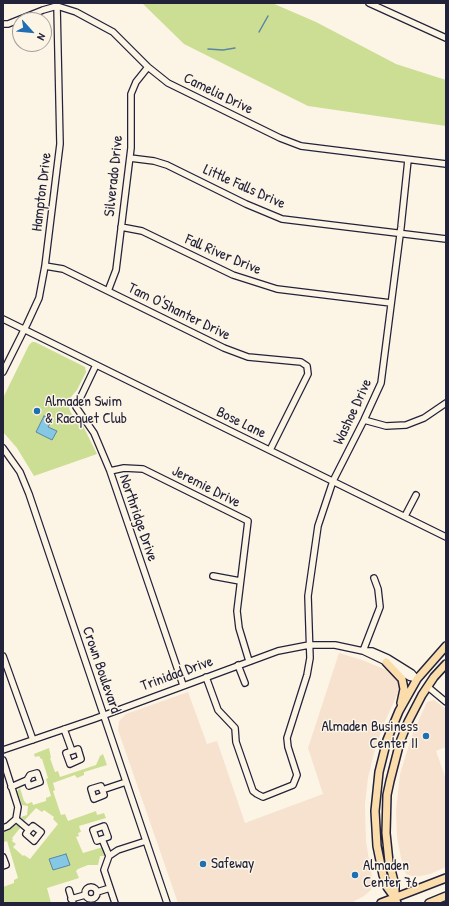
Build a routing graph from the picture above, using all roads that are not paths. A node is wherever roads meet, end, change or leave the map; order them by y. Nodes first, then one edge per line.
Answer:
1 (369, 3) edge
2 (57, 6) junction
3 (3, 24) edge
4 (446, 38) edge
5 (148, 67) junction
6 (130, 158) junction
7 (408, 160) junction
8 (446, 164) edge
9 (121, 227) junction
10 (400, 233) junction
11 (446, 238) edge
12 (45, 266) junction
13 (108, 291) junction
14 (391, 303) junction
15 (3, 318) edge
16 (25, 329) junction
17 (96, 365) junction
18 (3, 372) edge
19 (444, 405) edge
20 (445, 412) edge
21 (364, 420) junction
22 (3, 448) edge
23 (270, 450) junction
24 (110, 471) junction
25 (333, 481) junction
26 (416, 495) dead end
27 (405, 516) junction
28 (446, 537) edge
29 (213, 576) dead end
30 (374, 578) dead end
31 (240, 581) junction
32 (309, 645) junction
33 (446, 646) edge
34 (363, 651) junction
35 (3, 656) edge
36 (249, 661) junction
37 (386, 662) junction
38 (446, 664) edge
39 (238, 665) junction
40 (206, 677) junction
41 (417, 679) junction
42 (245, 683) dead end
43 (183, 685) junction
44 (428, 687) junction
45 (446, 702) edge
46 (399, 711) junction
47 (103, 715) junction
48 (64, 729) junction
49 (33, 740) junction
50 (3, 750) edge
51 (72, 751) dead end
52 (3, 760) edge
53 (27, 780) dead end
54 (126, 782) junction
55 (11, 787) junction
56 (102, 790) dead end
57 (16, 819) junction
58 (3, 828) edge
59 (29, 830) dead end
60 (102, 839) dead end
61 (146, 841) junction
62 (109, 856) junction
63 (3, 857) edge
64 (3, 866) edge
65 (446, 878) edge
66 (110, 888) junction
67 (68, 890) dead end
68 (97, 892) junction
69 (85, 895) junction
70 (446, 896) edge
71 (396, 900) edge
72 (72, 901) edge
73 (115, 903) edge
74 (168, 903) edge
75 (381, 903) edge
76 (429, 903) edge

1 - 4 street
2 - 3 street
2 - 5 street, Camelia Drive
2 - 12 street, Hampton Drive
5 - 6 street, Silverado Drive
5 - 7 street, Camelia Drive
6 - 9 street, Silverado Drive
6 - 10 street, Little Falls Drive
7 - 8 street, Camelia Drive
7 - 10 street, Washoe Drive
9 - 13 street, Silverado Drive
9 - 14 street, Fall River Drive
10 - 11 street, Little Falls Drive
10 - 14 street, Washoe Drive
12 - 13 street, Tam O'Shanter Drive
12 - 16 street, Hampton Drive
13 - 23 street, Tam O'Shanter Drive
14 - 21 street, Washoe Drive
15 - 16 street, Bose Lane
16 - 17 street, Bose Lane
16 - 18 street, Hampton Drive
17 - 23 street, Bose Lane
17 - 24 street, Northridge Drive
19 - 20 street
19 - 21 street
21 - 25 street, Washoe Drive
22 - 47 street, Crown Boulevard
23 - 25 street, Bose Lane
24 - 31 street, Jeremie Drive
24 - 43 street, Northridge Drive
25 - 27 street, Bose Lane
25 - 32 street, Washoe Drive
26 - 27 street
27 - 28 street, Bose Lane
29 - 31 street
30 - 34 street
31 - 36 street, Jeremie Drive
32 - 34 street, Trinidad Drive
32 - 36 street, Trinidad Drive
32 - 40 street, Washoe Drive
33 - 41 main road
34 - 37 street, Trinidad Drive
34 - 41 street, Trinidad Drive
35 - 49 street
36 - 39 street, Trinidad Drive
37 - 41 street, Trinidad Drive
37 - 46 main road
38 - 44 main road
39 - 40 street, Trinidad Drive
39 - 42 street
40 - 43 street, Trinidad Drive
41 - 44 main road, Trinidad Drive
41 - 46 main road
43 - 47 street, Trinidad Drive
44 - 45 street, Trinidad Drive
44 - 71 main road
46 - 71 main road
47 - 48 street, Trinidad Drive
47 - 54 street, Crown Boulevard
48 - 49 street, Trinidad Drive
48 - 51 street
49 - 50 street, Trinidad Drive
52 - 55 street
53 - 55 street
54 - 56 street
54 - 61 street, Crown Boulevard
55 - 57 street
57 - 58 street
57 - 59 street
60 - 62 street
61 - 62 street
61 - 74 street, Crown Boulevard
62 - 66 street
63 - 64 street
65 - 71 main road
66 - 68 street
66 - 73 street
67 - 72 street
68 - 69 street
68 - 69 street
69 - 72 street
70 - 76 main road
71 - 75 main road

